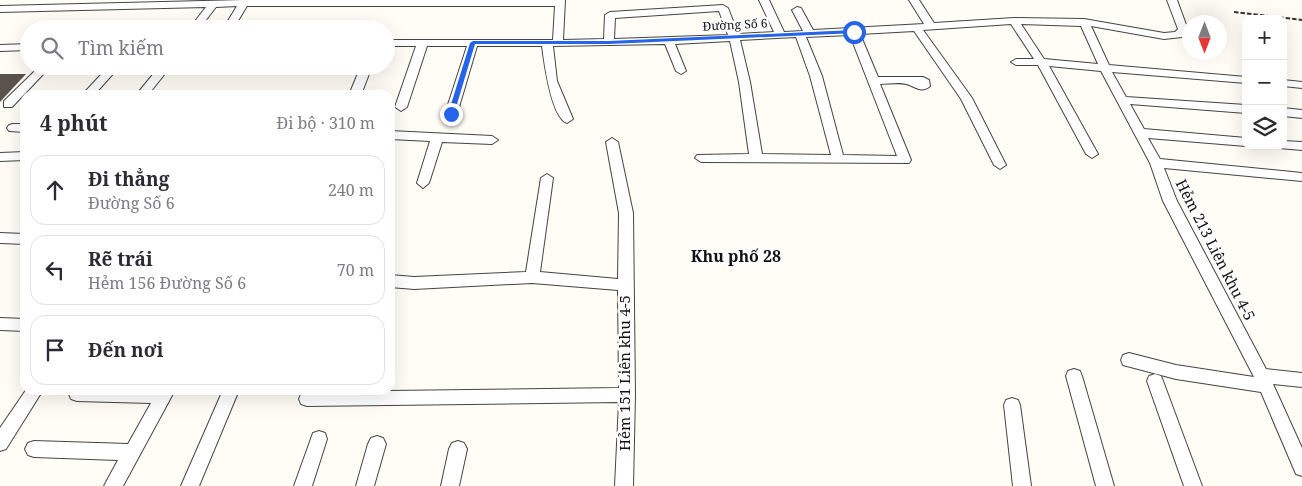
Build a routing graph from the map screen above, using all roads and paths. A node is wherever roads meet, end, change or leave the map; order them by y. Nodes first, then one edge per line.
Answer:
1 (764, 0) edge
2 (914, 0) edge
3 (1172, 0) edge
4 (560, 1) edge
5 (219, 2) edge
6 (369, 2) edge
7 (405, 2) edge
8 (443, 2) edge
9 (244, 3) junction
10 (0, 9) edge
11 (797, 10) dead end
12 (1234, 12) dead end
13 (202, 20) edge
14 (234, 20) edge
15 (1302, 20) edge
16 (1014, 21) junction
17 (1084, 22) junction
18 (930, 26) junction
19 (916, 27) junction
20 (854, 32) junction
21 (805, 34) junction
22 (780, 35) junction
23 (736, 38) junction
24 (669, 41) junction
25 (395, 42) edge
26 (423, 42) junction
27 (473, 43) junction
28 (552, 43) junction
29 (609, 43) junction
30 (20, 47) edge
31 (0, 48) edge
32 (1016, 62) dead end
33 (1041, 62) junction
34 (1104, 68) junction
35 (681, 71) dead end
36 (37, 75) edge
37 (107, 75) edge
38 (159, 75) edge
39 (363, 75) edge
40 (908, 80) dead end
41 (1242, 80) edge
42 (874, 81) junction
43 (1287, 83) edge
44 (1302, 85) edge
45 (22, 90) edge
46 (93, 90) edge
47 (146, 90) edge
48 (357, 90) edge
49 (20, 92) edge
50 (1124, 100) junction
51 (8, 104) dead end
52 (401, 107) dead end
53 (1242, 110) edge
54 (1287, 112) edge
55 (451, 114) dead end
56 (1302, 114) edge
57 (567, 119) dead end
58 (1140, 133) junction
59 (395, 135) edge
60 (437, 138) junction
61 (492, 140) dead end
62 (612, 142) dead end
63 (1242, 142) edge
64 (1287, 145) edge
65 (1302, 146) edge
66 (1092, 154) dead end
67 (20, 156) edge
68 (0, 157) edge
69 (701, 158) dead end
70 (838, 158) junction
71 (756, 159) junction
72 (1156, 163) junction
73 (1000, 165) dead end
74 (1302, 177) edge
75 (547, 178) dead end
76 (423, 183) dead end
77 (0, 238) edge
78 (20, 239) edge
79 (532, 277) junction
80 (395, 281) edge
81 (625, 285) junction
82 (0, 324) edge
83 (20, 325) edge
84 (1129, 360) dead end
85 (1074, 376) dead end
86 (1263, 380) junction
87 (1302, 380) edge
88 (1155, 381) dead end
89 (33, 395) edge
90 (165, 395) edge
91 (229, 395) edge
92 (627, 395) junction
93 (307, 400) dead end
94 (1012, 405) dead end
95 (319, 439) dead end
96 (0, 443) edge
97 (377, 444) dead end
98 (34, 449) dead end
99 (458, 449) dead end
100 (132, 452) junction
101 (1302, 468) edge
102 (113, 486) edge
103 (190, 486) edge
104 (303, 486) edge
105 (366, 486) edge
106 (450, 486) edge
107 (624, 486) edge
108 (1022, 486) edge
109 (1105, 486) edge
110 (1193, 486) edge

1 - 22 street
2 - 18 street
3 - 17 street, Đường Số 6
4 - 8 street
4 - 28 street
5 - 9 street
5 - 10 street
5 - 13 street
6 - 7 street
6 - 9 street
7 - 8 street
9 - 14 street
11 - 21 street
12 - 15 path
16 - 17 street, Đường Số 6
16 - 18 street, Đường Số 6
16 - 33 street
17 - 34 street, Hẻm 213 Liên khu 4-5
18 - 19 street, Đường Số 6
19 - 20 street, Đường Số 6
19 - 73 street
20 - 21 street, Đường Số 6
20 - 42 street
21 - 22 street, Đường Số 6
21 - 70 street
22 - 23 street, Đường Số 6
23 - 24 street, Đường Số 6
23 - 29 street
23 - 71 street
24 - 29 street, Đường Số 6
24 - 35 street
25 - 26 street, Đường Số 6
26 - 27 street, Đường Số 6
26 - 52 street
27 - 28 street, Đường Số 6
27 - 55 street
28 - 29 street, Đường Số 6
28 - 57 street
30 - 31 street
32 - 33 street
33 - 34 street
33 - 66 street
34 - 41 street
34 - 50 street, Hẻm 213 Liên khu 4-5
36 - 45 street
37 - 46 street
38 - 47 street
39 - 48 street
40 - 42 street
42 - 70 street
43 - 44 street
49 - 51 street
50 - 53 street
50 - 58 street, Hẻm 213 Liên khu 4-5
54 - 56 street
58 - 63 street
58 - 72 street, Hẻm 213 Liên khu 4-5
59 - 60 street
60 - 61 street
60 - 76 street
62 - 81 street
64 - 65 street
67 - 68 street
69 - 71 street
70 - 71 street
72 - 74 street
72 - 86 street, Hẻm 213 Liên khu 4-5
75 - 79 street
77 - 78 street
79 - 80 street, Hẻm 151 Liên khu 4-5
79 - 81 street, Hẻm 151 Liên khu 4-5
81 - 92 street, Hẻm 151 Liên khu 4-5
82 - 83 street
84 - 86 street
85 - 109 street
86 - 87 street
86 - 101 street, Hẻm 213 Liên khu 4-5
88 - 110 street
89 - 96 street
90 - 100 street
91 - 103 street
92 - 93 street
92 - 107 street, Hẻm 151 Liên khu 4-5
94 - 108 street
95 - 104 street
97 - 105 street
98 - 100 street
99 - 106 street
100 - 102 street

